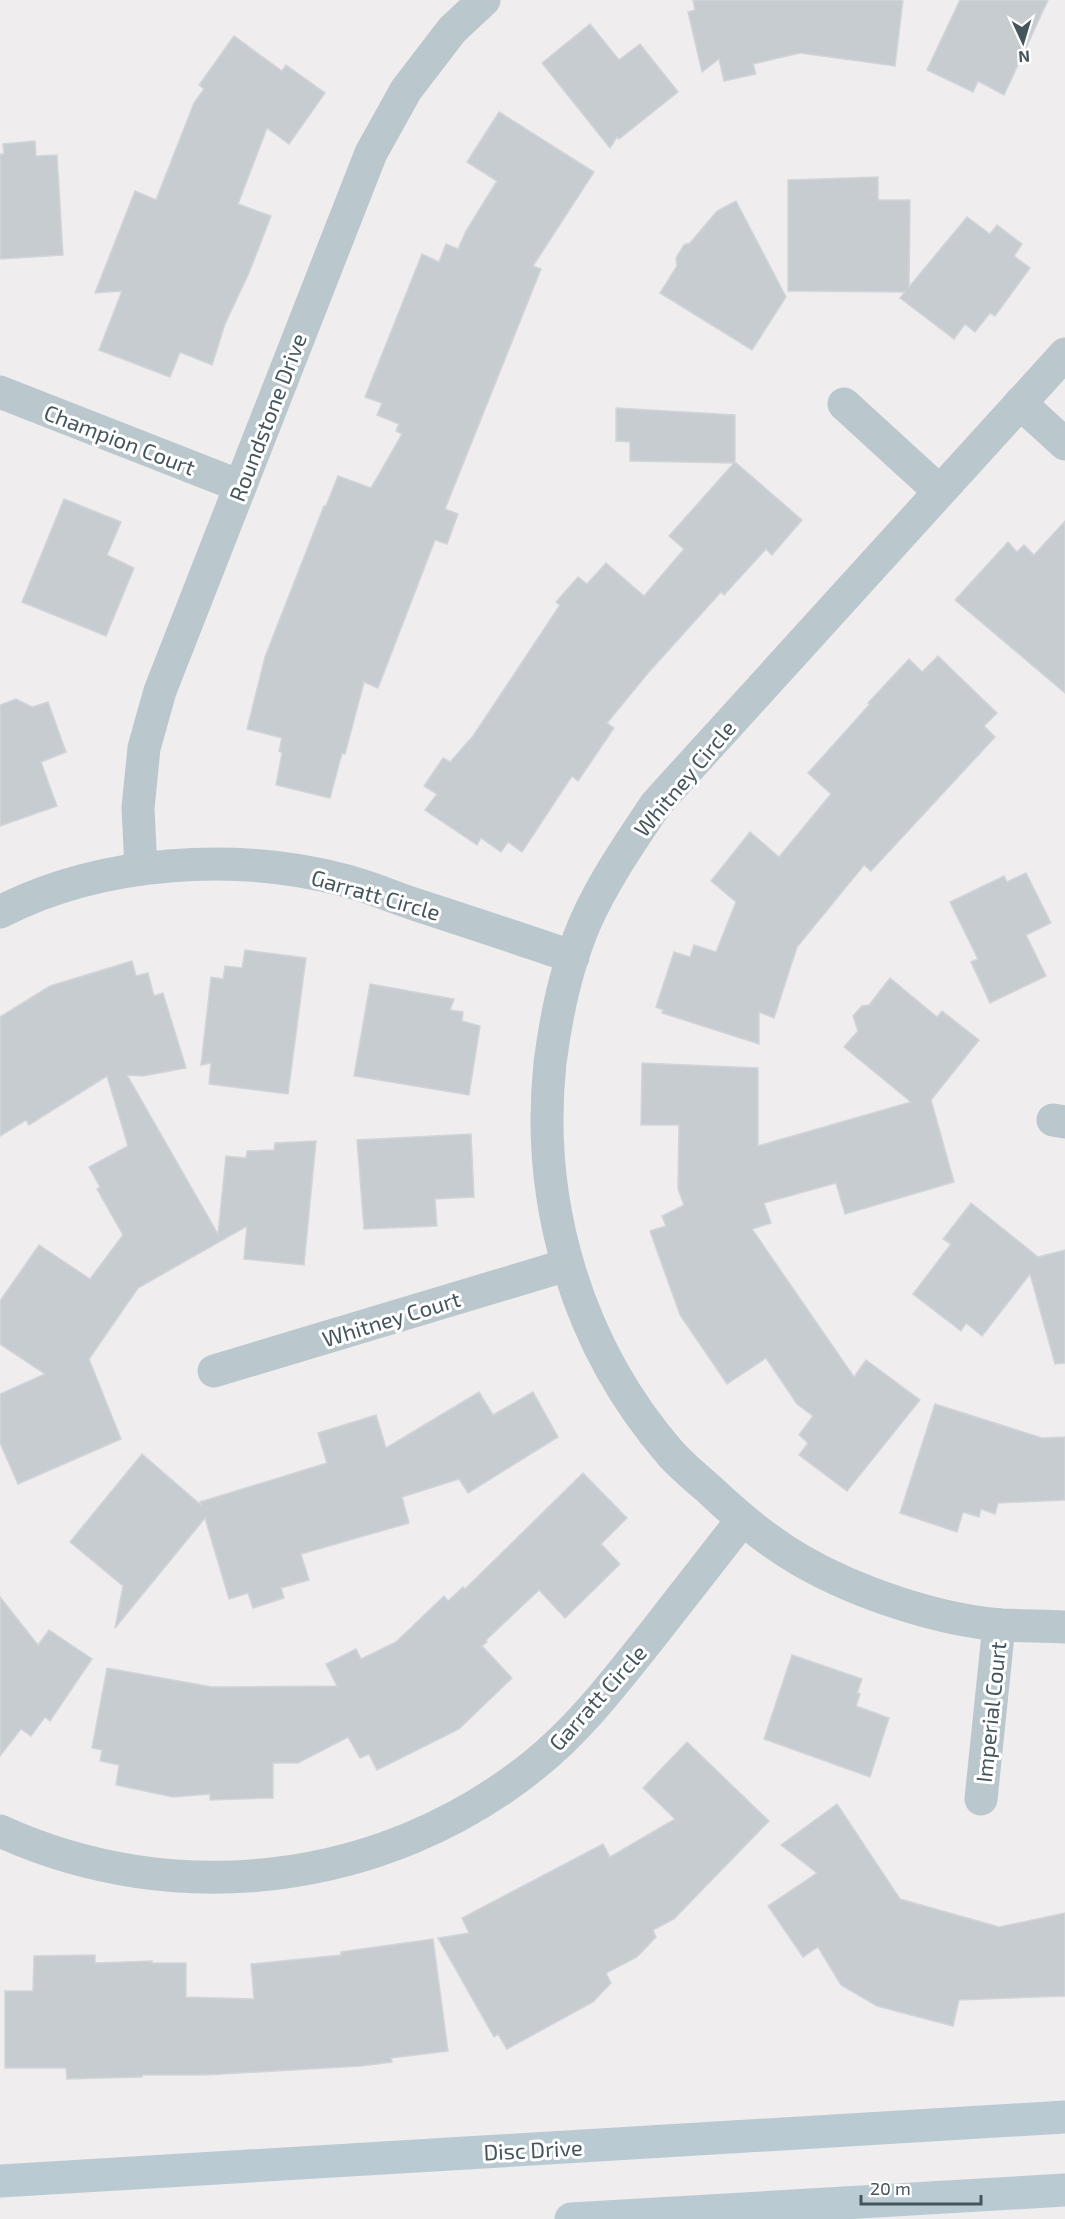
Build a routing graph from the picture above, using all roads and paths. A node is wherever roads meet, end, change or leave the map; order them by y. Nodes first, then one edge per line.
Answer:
1 (484, 0) edge
2 (1065, 354) edge
3 (0, 392) edge
4 (1020, 403) junction
5 (844, 405) dead end
6 (1065, 444) edge
7 (240, 486) junction
8 (939, 491) junction
9 (141, 869) junction
10 (0, 912) edge
11 (573, 957) junction
12 (567, 1265) junction
13 (214, 1371) dead end
14 (742, 1520) junction
15 (999, 1625) junction
16 (1065, 1627) edge
17 (981, 1798) dead end
18 (0, 1831) edge
19 (1065, 2117) edge
20 (0, 2181) edge
21 (1065, 2190) edge
22 (571, 2219) edge

1 - 7 street, Roundstone Drive
2 - 4 street, Whitney Circle
3 - 7 street, Champion Court
4 - 6 street
4 - 8 street, Whitney Circle
5 - 8 street
7 - 9 street, Roundstone Drive
8 - 11 street, Whitney Circle
9 - 10 street, Garratt Circle
9 - 11 street, Garratt Circle
11 - 12 street, Whitney Circle
12 - 13 street, Whitney Court
12 - 14 street, Whitney Circle
14 - 15 street, Whitney Circle
14 - 18 street, Garratt Circle
15 - 16 street, Whitney Circle
15 - 17 street, Imperial Court
19 - 20 main road, Disc Drive
21 - 22 main road

